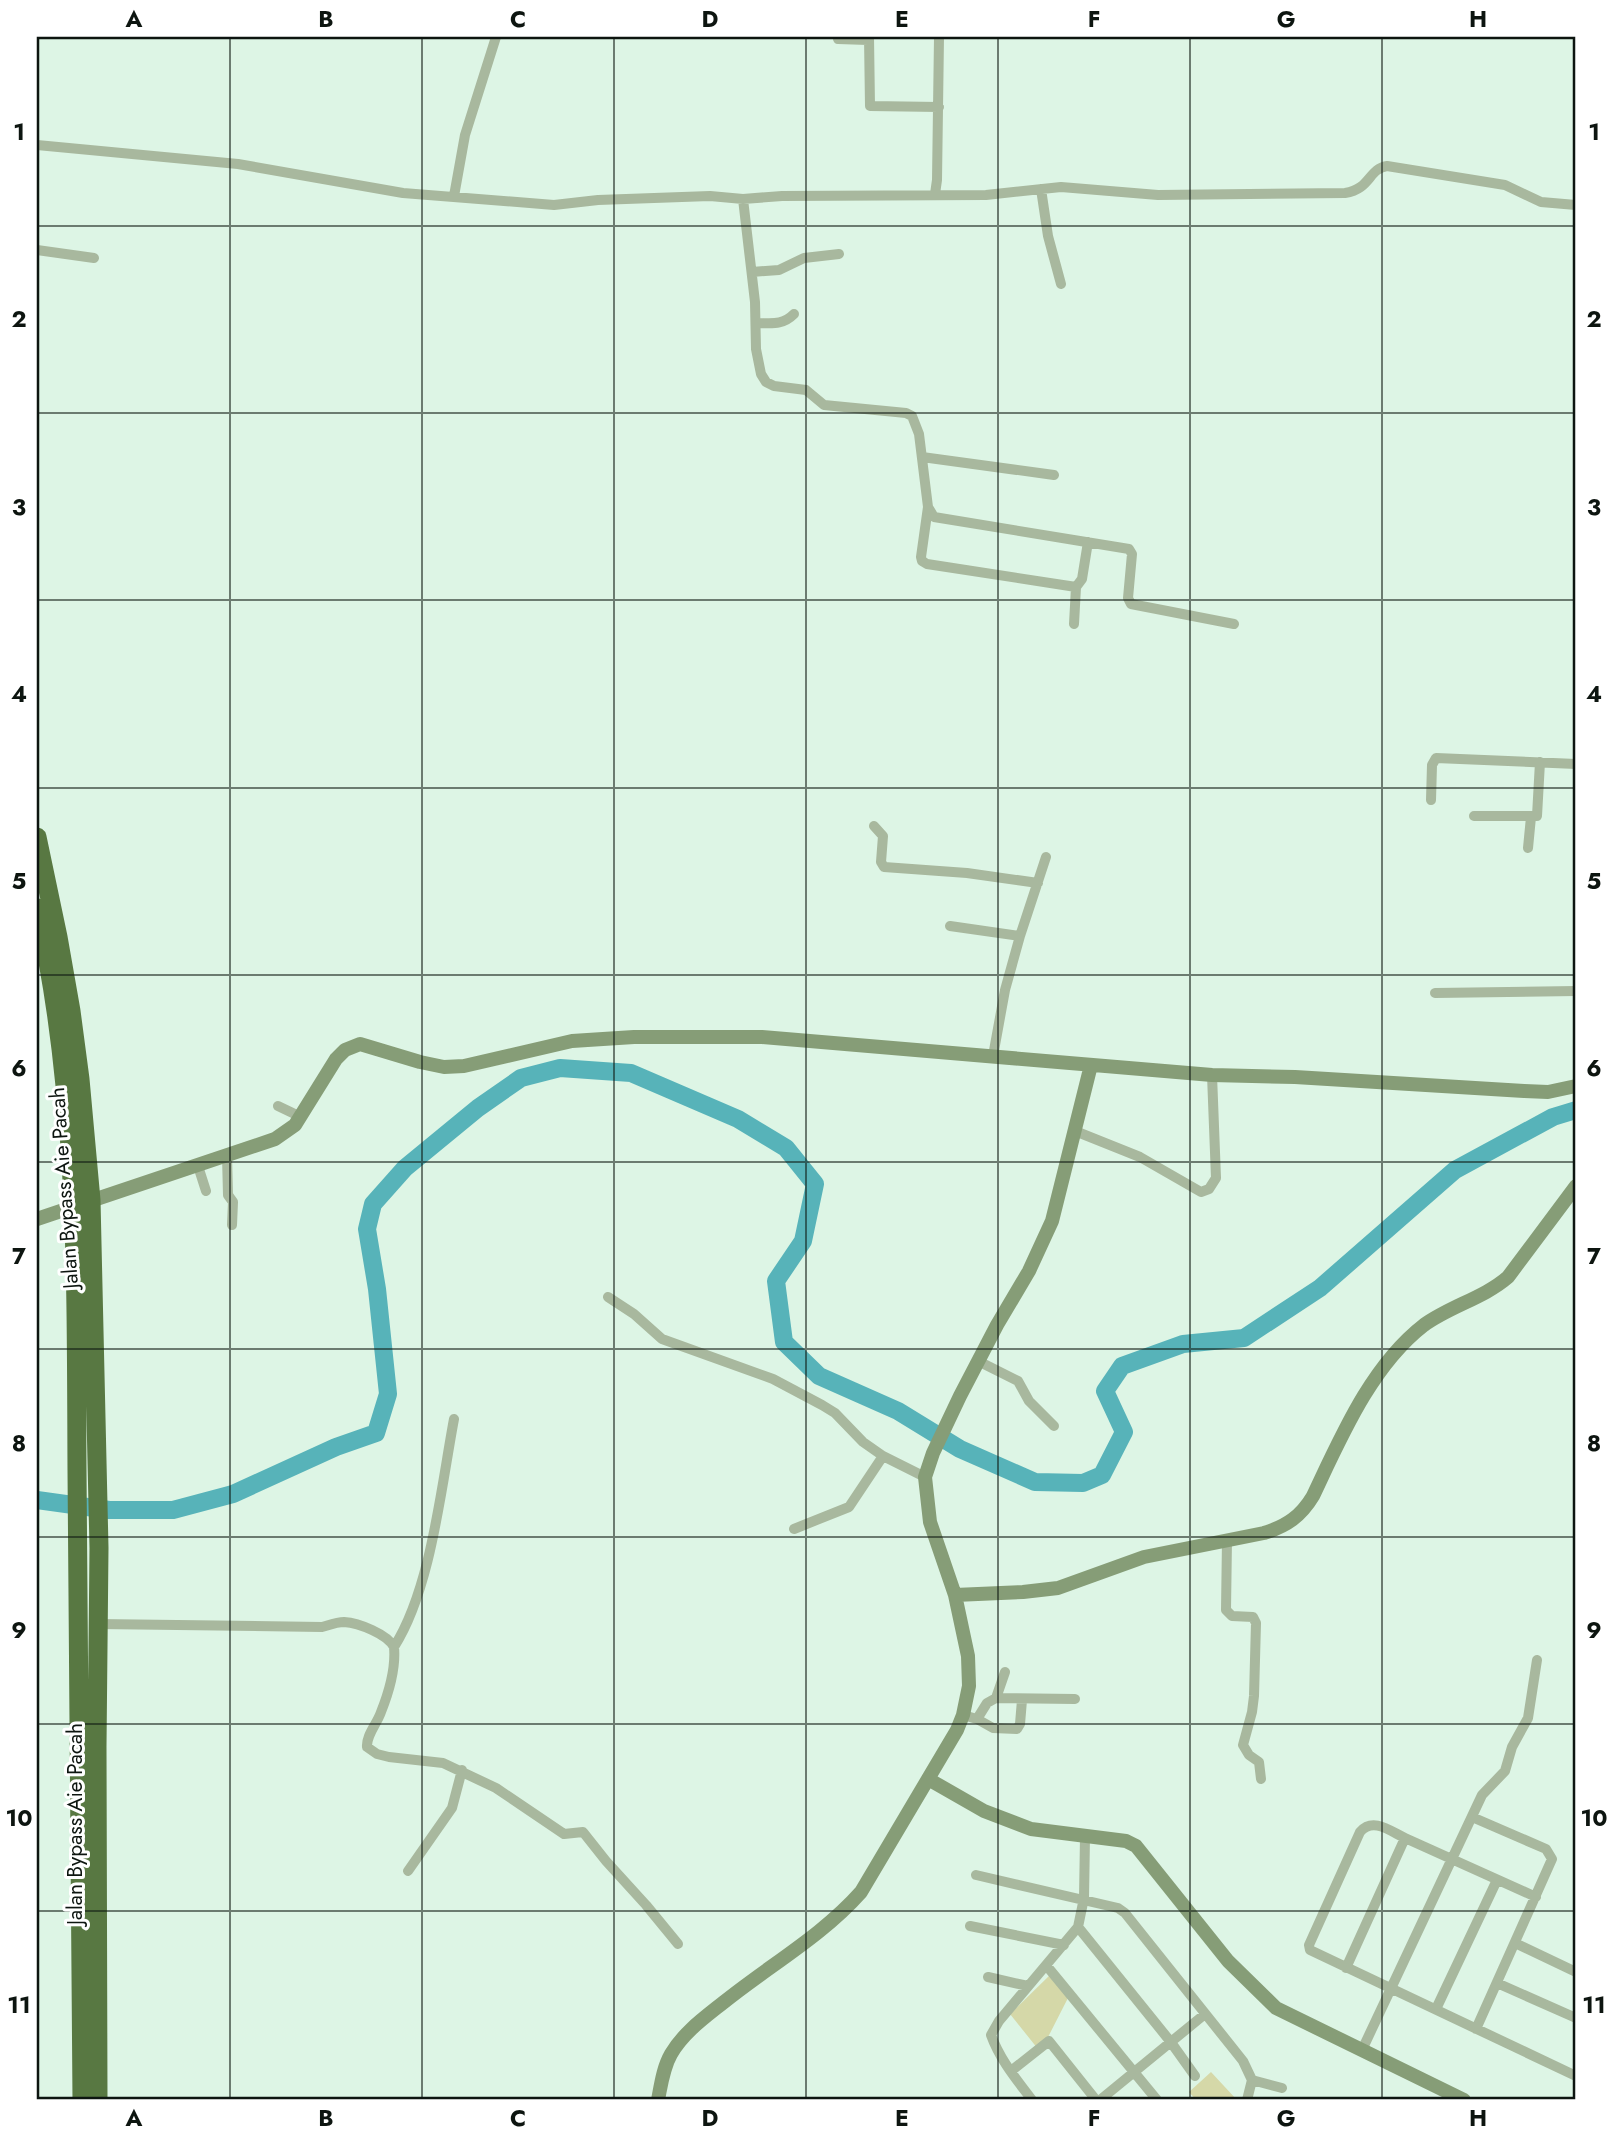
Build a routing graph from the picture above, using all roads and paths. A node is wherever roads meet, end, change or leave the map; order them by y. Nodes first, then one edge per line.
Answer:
1 (496, 37) edge
2 (939, 37) edge
3 (838, 39) dead end
4 (868, 39) edge
5 (939, 107) junction
6 (37, 145) edge
7 (1041, 188) junction
8 (935, 194) junction
9 (454, 197) junction
10 (743, 199) junction
11 (1576, 205) edge
12 (37, 250) edge
13 (839, 254) dead end
14 (94, 258) dead end
15 (752, 272) junction
16 (1061, 284) dead end
17 (794, 314) dead end
18 (756, 323) junction
19 (922, 457) junction
20 (1054, 475) dead end
21 (928, 507) junction
22 (1088, 542) junction
23 (1076, 587) junction
24 (1074, 624) dead end
25 (1234, 624) dead end
26 (1540, 762) junction
27 (1576, 764) edge
28 (1431, 800) dead end
29 (1475, 816) dead end
30 (1531, 817) junction
31 (874, 827) dead end
32 (37, 837) edge
33 (1528, 848) dead end
34 (1046, 857) dead end
35 (1038, 883) junction
36 (37, 908) edge
37 (950, 926) dead end
38 (1020, 936) junction
39 (1576, 991) edge
40 (1435, 993) dead end
41 (993, 1056) junction
42 (1091, 1065) junction
43 (1212, 1075) junction
44 (1576, 1086) edge
45 (278, 1106) dead end
46 (301, 1117) junction
47 (1075, 1130) junction
48 (227, 1156) junction
49 (198, 1166) junction
50 (1576, 1186) edge
51 (206, 1191) dead end
52 (82, 1203) junction
53 (37, 1219) edge
54 (232, 1225) dead end
55 (608, 1297) dead end
56 (978, 1361) junction
57 (454, 1419) dead end
58 (1054, 1426) dead end
59 (883, 1456) junction
60 (925, 1477) junction
61 (794, 1529) dead end
62 (1227, 1540) junction
63 (955, 1595) junction
64 (98, 1624) junction
65 (394, 1647) junction
66 (1537, 1660) dead end
67 (1005, 1672) dead end
68 (996, 1698) junction
69 (1075, 1699) dead end
70 (1021, 1700) junction
71 (970, 1717) junction
72 (462, 1770) junction
73 (928, 1779) junction
74 (1261, 1779) dead end
75 (1472, 1816) junction
76 (1085, 1838) junction
77 (1405, 1838) junction
78 (1452, 1860) junction
79 (408, 1871) dead end
80 (976, 1875) dead end
81 (1497, 1880) junction
82 (1536, 1897) junction
83 (1084, 1898) junction
84 (970, 1926) dead end
85 (1078, 1927) junction
86 (1515, 1943) junction
87 (678, 1944) dead end
88 (1065, 1945) junction
89 (1046, 1965) junction
90 (1346, 1968) junction
91 (1576, 1972) edge
92 (988, 1977) dead end
93 (1497, 1983) junction
94 (1028, 1986) junction
95 (1392, 1990) junction
96 (1436, 2010) junction
97 (1205, 2014) junction
98 (1576, 2018) edge
99 (1476, 2029) junction
100 (1170, 2041) junction
101 (1362, 2050) junction
102 (1011, 2071) junction
103 (1133, 2073) junction
104 (1195, 2076) dead end
105 (1576, 2076) edge
106 (1252, 2080) junction
107 (1282, 2088) dead end
108 (82, 2100) edge
109 (99, 2100) edge
110 (658, 2100) edge
111 (1032, 2100) edge
112 (1098, 2100) edge
113 (1157, 2100) edge
114 (1247, 2100) edge
115 (1464, 2100) edge

1 - 9 street
2 - 5 street
3 - 4 street
4 - 5 street
5 - 8 street
6 - 9 street
7 - 8 street
7 - 11 street
7 - 16 street
8 - 10 street
9 - 10 street
10 - 15 street
12 - 14 street
13 - 15 street
15 - 18 street
17 - 18 street
18 - 19 street
19 - 20 street
19 - 21 street
21 - 22 street
21 - 23 street
22 - 23 street
22 - 25 street
23 - 24 street
26 - 27 street
26 - 28 street
26 - 30 street
29 - 30 street
30 - 33 street
31 - 35 street
32 - 52 highway, Jalan Bypass Aie Pacah
34 - 35 street
35 - 38 street
36 - 52 highway, Jalan Bypass Aie Pacah
37 - 38 street
38 - 41 street
39 - 40 street
41 - 42 street
41 - 46 street
42 - 43 street
42 - 47 street
43 - 44 street
43 - 47 street
45 - 46 street
46 - 48 street
47 - 56 street
48 - 49 street
48 - 54 street
49 - 51 street
49 - 52 street
50 - 62 street
52 - 53 street
52 - 64 highway, Jalan Bypass Aie Pacah
52 - 108 highway, Jalan Bypass Aie Pacah
55 - 59 street
56 - 58 street
56 - 60 street
57 - 65 street
59 - 60 street
59 - 61 street
60 - 63 street
62 - 63 street
62 - 74 street
63 - 71 street
64 - 65 street
64 - 109 highway, Jalan Bypass Aie Pacah
65 - 72 street
66 - 75 street
67 - 68 street
68 - 70 street
68 - 71 street
69 - 70 street
70 - 71 street
71 - 73 street
72 - 79 street
72 - 87 street
73 - 76 street
73 - 110 street
75 - 78 street
75 - 82 street
76 - 83 street
76 - 101 street
77 - 78 street
77 - 90 street
77 - 90 street
78 - 81 street
78 - 95 street
80 - 83 street
81 - 82 street
81 - 96 street
82 - 86 street
83 - 85 street
83 - 97 street
84 - 88 street
85 - 88 street
85 - 100 street
86 - 91 street
86 - 93 street
88 - 89 street
89 - 94 street
89 - 103 street
90 - 95 street
92 - 94 street
93 - 98 street
93 - 99 street
94 - 102 street
95 - 96 street
95 - 101 street
96 - 99 street
97 - 100 street
97 - 106 street
99 - 105 street
100 - 103 street
100 - 104 street
101 - 115 street
102 - 111 street
102 - 112 street
103 - 112 street
103 - 113 street
106 - 107 street
106 - 114 street

